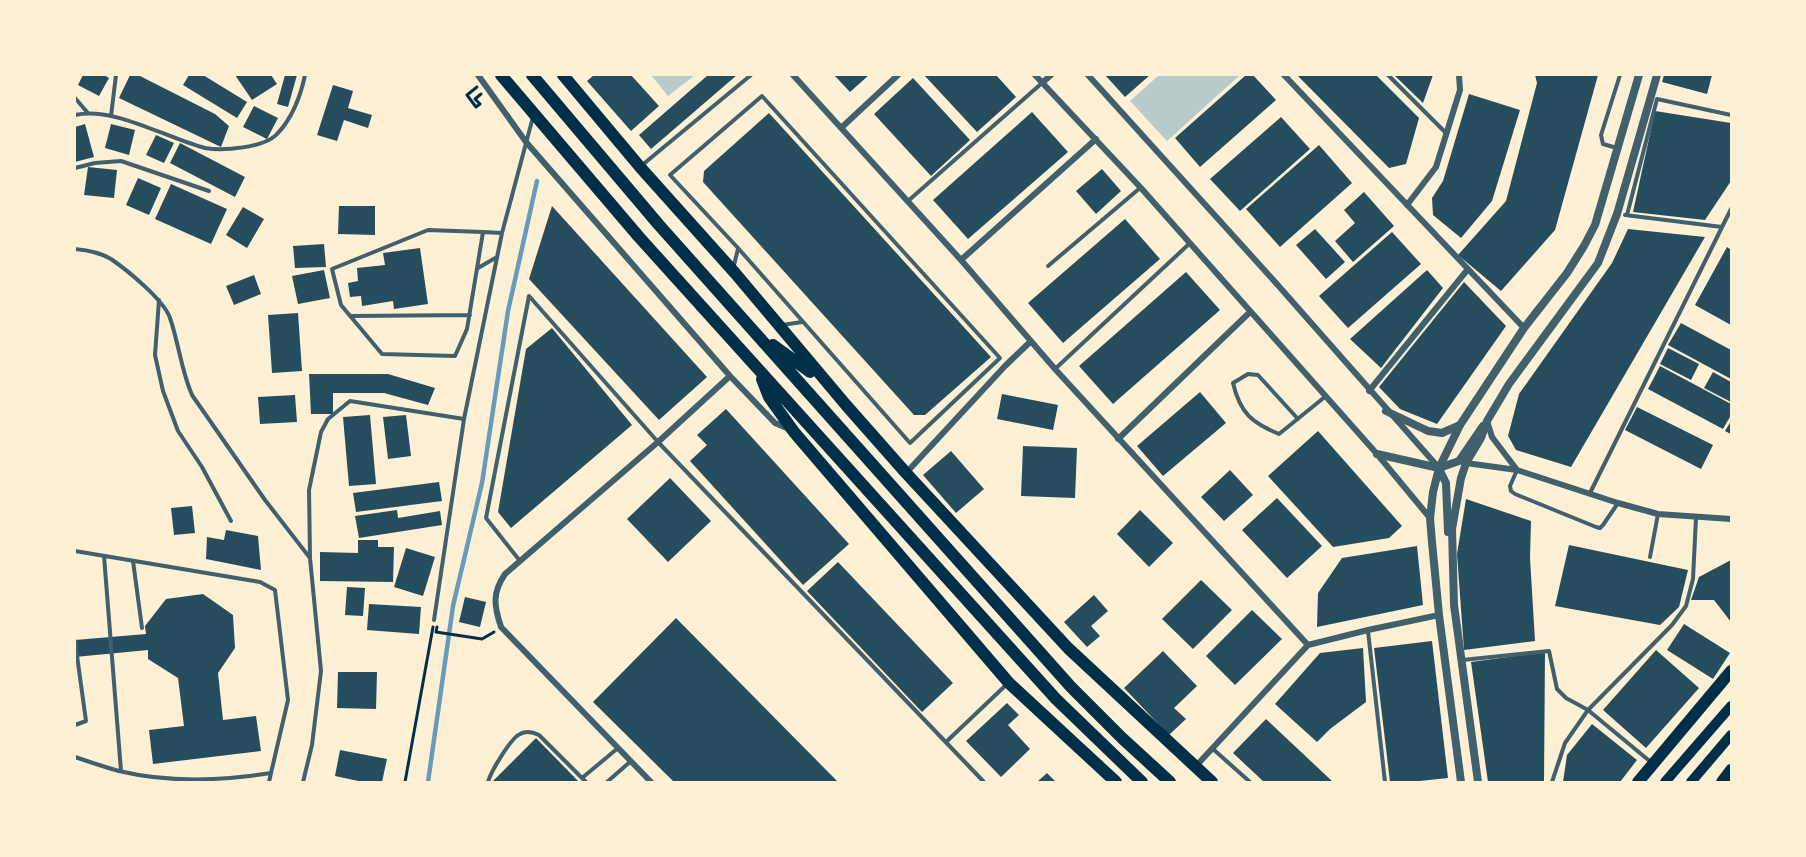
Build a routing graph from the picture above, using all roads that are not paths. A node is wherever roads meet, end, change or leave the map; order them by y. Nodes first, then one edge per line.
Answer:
1 (116, 75) edge
2 (305, 75) edge
3 (478, 75) edge
4 (501, 75) edge
5 (532, 75) edge
6 (563, 75) edge
7 (751, 75) edge
8 (793, 75) edge
9 (898, 75) edge
10 (1035, 75) edge
11 (1051, 75) edge
12 (1088, 75) edge
13 (1284, 75) edge
14 (1388, 75) edge
15 (1459, 75) edge
16 (1620, 75) edge
17 (1640, 75) edge
18 (1657, 75) edge
19 (1042, 83) junction
20 (75, 98) edge
21 (1654, 98) junction
22 (87, 112) junction
23 (534, 114) junction
24 (1731, 115) edge
25 (75, 116) edge
26 (111, 116) junction
27 (841, 128) junction
28 (1447, 134) junction
29 (1096, 139) junction
30 (526, 142) junction
31 (1617, 149) junction
32 (1634, 154) junction
33 (639, 167) junction
34 (75, 168) edge
35 (1141, 188) junction
36 (209, 191) dead end
37 (908, 201) junction
38 (1407, 205) junction
39 (1731, 209) edge
40 (1622, 215) junction
41 (1722, 227) junction
42 (483, 232) junction
43 (502, 233) junction
44 (1190, 243) junction
45 (738, 248) junction
46 (75, 249) edge
47 (497, 257) junction
48 (961, 260) junction
49 (1048, 266) dead end
50 (477, 268) junction
51 (1468, 269) junction
52 (735, 273) junction
53 (159, 300) junction
54 (1250, 312) junction
55 (470, 315) junction
56 (350, 316) junction
57 (802, 322) junction
58 (779, 326) junction
59 (1524, 328) junction
60 (757, 334) junction
61 (1030, 342) junction
62 (1055, 369) junction
63 (759, 370) junction
64 (730, 376) junction
65 (1369, 391) junction
66 (1326, 396) junction
67 (846, 405) junction
68 (1386, 411) junction
69 (464, 419) junction
70 (1298, 419) junction
71 (1487, 421) junction
72 (1460, 424) junction
73 (794, 432) junction
74 (1118, 439) junction
75 (658, 442) junction
76 (1377, 454) junction
77 (1466, 464) junction
78 (1439, 468) junction
79 (1517, 470) junction
80 (906, 473) junction
81 (1590, 493) junction
82 (1618, 503) junction
83 (1658, 514) junction
84 (1430, 518) junction
85 (1696, 518) junction
86 (1729, 519) edge
87 (231, 521) dead end
88 (1452, 542) junction
89 (75, 551) edge
90 (104, 556) junction
91 (1650, 557) dead end
92 (310, 558) junction
93 (133, 561) junction
94 (520, 561) junction
95 (1439, 615) junction
96 (434, 620) road end
97 (142, 628) dead end
98 (1368, 630) junction
99 (75, 640) edge
100 (1308, 645) junction
101 (1461, 660) junction
102 (1731, 671) edge
103 (1009, 683) junction
104 (1731, 706) edge
105 (1588, 710) junction
106 (75, 725) edge
107 (1731, 735) edge
108 (946, 742) junction
109 (618, 748) junction
110 (1213, 749) junction
111 (75, 757) edge
112 (631, 761) junction
113 (1652, 763) junction
114 (1195, 766) junction
115 (1731, 770) edge
116 (121, 771) junction
117 (271, 772) junction
118 (159, 779) edge
119 (584, 780) edge
120 (197, 781) edge
121 (233, 781) edge
122 (269, 782) edge
123 (303, 782) edge
124 (488, 782) edge
125 (607, 782) edge
126 (651, 782) edge
127 (984, 782) edge
128 (1116, 782) edge
129 (1142, 782) edge
130 (1170, 782) edge
131 (1212, 782) edge
132 (1250, 782) edge
133 (1385, 782) edge
134 (1461, 782) edge
135 (1478, 782) edge
136 (1552, 782) edge
137 (1638, 782) edge
138 (1665, 782) edge
139 (1691, 782) edge
140 (1722, 782) edge

1 - 26 lane
2 - 26 lane
3 - 30 street
4 - 23 highway
5 - 60 highway
6 - 33 highway
7 - 33 lane
8 - 27 street
9 - 27 street
10 - 19 street
11 - 19 street
12 - 65 street
13 - 38 street
14 - 28 lane
15 - 28 street
16 - 31 lane
17 - 31 street
18 - 21 street
19 - 29 street
19 - 37 lane
20 - 22 lane
21 - 24 lane
21 - 32 street
21 - 40 lane
22 - 25 lane
22 - 26 lane
23 - 30 lane
23 - 63 highway
27 - 37 street
28 - 38 street
29 - 35 street
29 - 48 street
30 - 43 lane
30 - 64 street
31 - 32 street
31 - 59 street
32 - 40 street
33 - 52 highway
34 - 36 lane
35 - 44 street
35 - 49 lane
37 - 48 street
38 - 51 street
39 - 41 lane
40 - 41 lane
40 - 71 street
41 - 81 lane
42 - 43 lane
42 - 50 lane
42 - 56 lane
43 - 47 lane
44 - 54 street
44 - 62 lane
45 - 52 lane
45 - 57 lane
45 - 57 lane
46 - 53 lane
47 - 50 lane
47 - 69 lane
48 - 61 street
50 - 55 lane
51 - 59 street
51 - 65 street
52 - 58 highway
53 - 87 lane
53 - 92 lane
54 - 66 street
54 - 74 street
55 - 56 lane
55 - 56 lane
57 - 58 lane
58 - 67 highway
59 - 72 street
60 - 67 highway
60 - 130 highway
61 - 62 street
61 - 80 street
62 - 74 street
63 - 73 highway
63 - 129 highway
64 - 73 street
64 - 75 street
65 - 68 street
66 - 70 lane
66 - 76 street
67 - 80 highway
68 - 72 street
68 - 78 street
69 - 92 lane
69 - 96 lane
70 - 70 lane
71 - 77 street
71 - 78 street
71 - 79 street
72 - 78 street
73 - 103 highway
74 - 100 street
75 - 94 street
75 - 94 lane
75 - 108 lane
76 - 78 street
76 - 84 street
77 - 79 street
77 - 88 street
78 - 84 street
78 - 88 street
79 - 81 street
79 - 82 lane
80 - 114 highway
81 - 82 street
82 - 83 street
83 - 85 street
83 - 91 lane
84 - 95 street
85 - 86 street
85 - 105 lane
88 - 101 street
89 - 90 lane
90 - 93 lane
90 - 116 lane
92 - 123 lane
93 - 97 lane
93 - 117 lane
94 - 109 street
95 - 98 street
95 - 134 street
98 - 100 street
98 - 133 lane
99 - 106 lane
100 - 110 street
101 - 105 lane
101 - 135 street
102 - 113 highway
103 - 108 lane
103 - 128 highway
104 - 138 main road
105 - 113 lane
105 - 136 lane
107 - 139 main road
108 - 127 lane
109 - 112 street
109 - 119 lane
110 - 114 street
110 - 132 lane
111 - 116 lane
112 - 125 lane
112 - 126 street
113 - 137 highway
114 - 131 highway
115 - 140 highway
116 - 118 lane
117 - 121 lane
117 - 122 lane
118 - 120 lane
119 - 124 lane
120 - 121 lane

